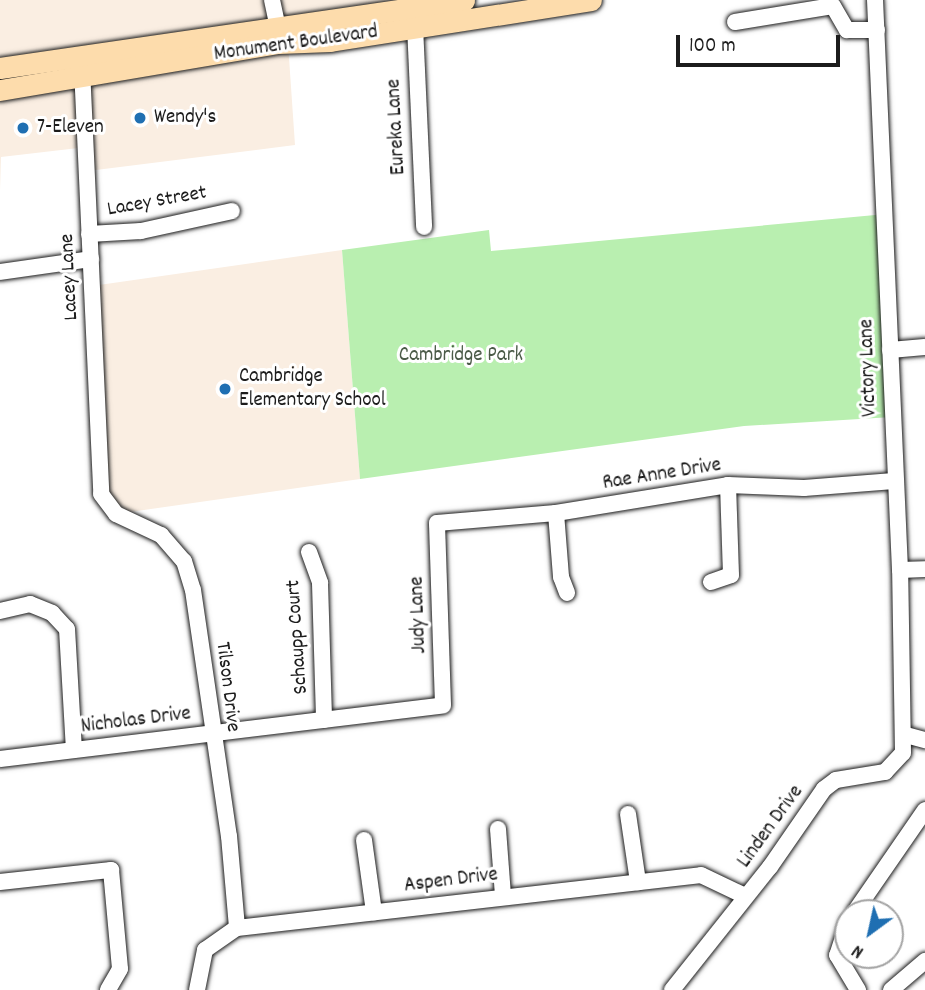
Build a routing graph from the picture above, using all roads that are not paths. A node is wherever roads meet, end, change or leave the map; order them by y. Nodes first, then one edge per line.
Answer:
1 (272, 0) edge
2 (464, 0) edge
3 (592, 0) edge
4 (876, 0) edge
5 (735, 22) dead end
6 (415, 26) junction
7 (278, 28) junction
8 (877, 30) junction
9 (0, 68) edge
10 (82, 68) junction
11 (0, 90) edge
12 (232, 211) dead end
13 (424, 227) dead end
14 (89, 234) junction
15 (91, 259) junction
16 (0, 272) edge
17 (925, 347) edge
18 (890, 350) junction
19 (894, 481) junction
20 (728, 485) junction
21 (101, 494) joint
22 (556, 513) junction
23 (437, 523) joint
24 (309, 552) dead end
25 (925, 569) edge
26 (900, 570) junction
27 (711, 582) dead end
28 (566, 593) dead end
29 (0, 611) edge
30 (443, 705) joint
31 (324, 720) junction
32 (211, 734) junction
33 (906, 735) junction
34 (925, 740) edge
35 (74, 750) junction
36 (0, 759) edge
37 (925, 810) edge
38 (628, 814) dead end
39 (498, 829) dead end
40 (364, 840) dead end
41 (0, 882) edge
42 (638, 882) junction
43 (503, 895) junction
44 (745, 896) junction
45 (864, 899) edge
46 (374, 912) junction
47 (237, 928) junction
48 (925, 961) edge
49 (845, 969) edge
50 (108, 990) edge
51 (197, 990) edge
52 (672, 990) edge
53 (858, 990) edge
54 (891, 990) edge

1 - 7 street
2 - 7 main road, Monument Boulevard
3 - 6 main road, Monument Boulevard
4 - 8 street, Victory Lane
5 - 8 street
6 - 10 main road, Monument Boulevard
6 - 13 street, Eureka Lane
7 - 10 main road, Monument Boulevard
8 - 18 street, Victory Lane
9 - 10 main road, Monument Boulevard
10 - 11 main road, Monument Boulevard
10 - 14 street, Lacey Lane
12 - 14 street, Lacey Street
14 - 15 street, Lacey Lane
15 - 16 street
15 - 21 street, Lacey Lane
17 - 18 street
18 - 19 street, Victory Lane
19 - 20 street, Rae Anne Drive
19 - 26 street, Victory Lane
20 - 22 street, Rae Anne Drive
20 - 27 street
21 - 32 street, Tilson Drive
22 - 23 street, Rae Anne Drive
22 - 28 street
23 - 30 street, Judy Lane
24 - 31 street, Schaupp Court
25 - 26 street
26 - 33 street, Victory Lane
29 - 35 street
30 - 31 street, Nicholas Drive
31 - 32 street, Nicholas Drive
32 - 35 street, Nicholas Drive
32 - 47 street, Tilson Drive
33 - 34 street
33 - 44 street, Linden Drive
35 - 36 street, Nicholas Drive
37 - 45 street
38 - 42 street
39 - 43 street
40 - 46 street
41 - 50 street
42 - 43 street, Aspen Drive
42 - 44 street, Aspen Drive
43 - 46 street, Aspen Drive
44 - 52 street, Linden Drive
46 - 47 street, Aspen Drive
47 - 51 street, Aspen Drive
48 - 54 street
49 - 53 street

